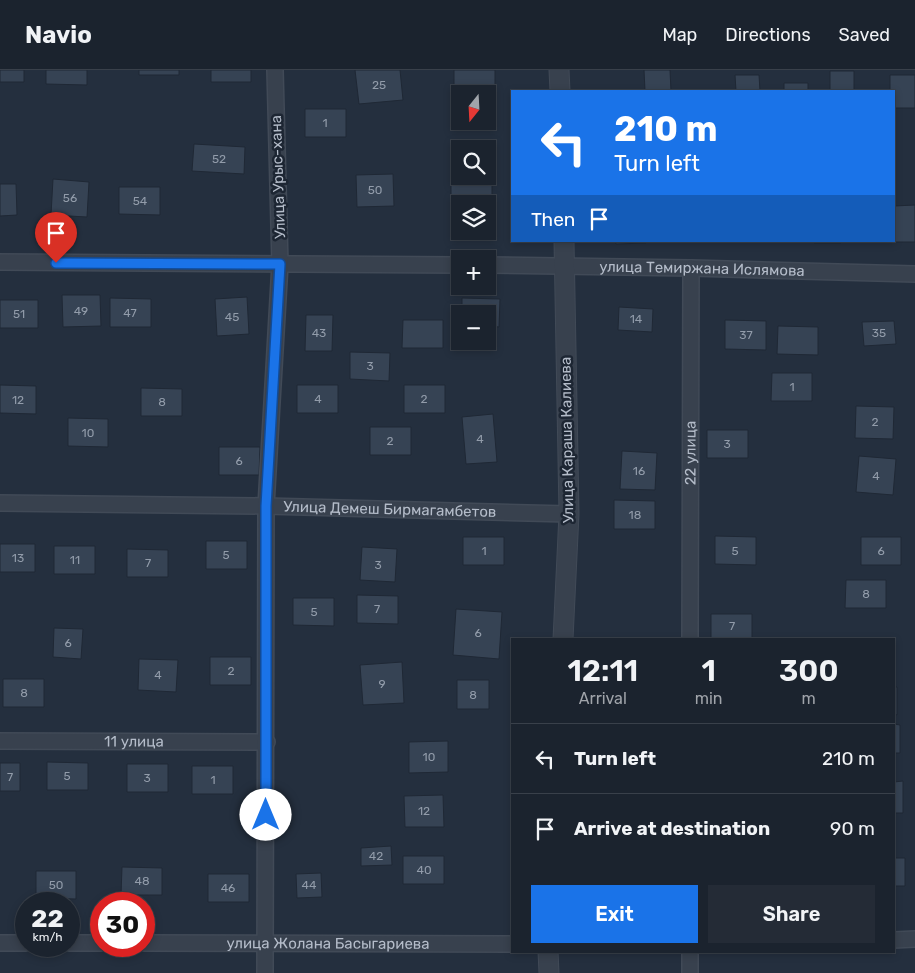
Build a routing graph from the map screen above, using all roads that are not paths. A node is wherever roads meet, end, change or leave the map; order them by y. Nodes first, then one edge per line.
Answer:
1 (275, 70) edge
2 (559, 70) edge
3 (560, 90) edge
4 (564, 242) edge
5 (0, 262) edge
6 (280, 264) junction
7 (451, 265) edge
8 (496, 265) edge
9 (565, 266) junction
10 (691, 268) junction
11 (915, 274) edge
12 (0, 503) edge
13 (266, 506) junction
14 (569, 514) junction
15 (563, 638) edge
16 (690, 638) edge
17 (0, 741) edge
18 (267, 742) junction
19 (915, 939) edge
20 (895, 940) edge
21 (0, 943) edge
22 (15, 943) edge
23 (155, 943) edge
24 (265, 943) junction
25 (511, 944) edge
26 (548, 953) edge
27 (690, 953) edge
28 (265, 973) edge
29 (549, 973) edge
30 (690, 973) edge

1 - 6 street, Улица Урыс-хана
2 - 3 street
4 - 9 street, Улица Караша Калиева
5 - 6 street
6 - 7 street
6 - 13 street, Улица Урыс-хана
8 - 9 street, улица Темиржана Ислямова
9 - 10 street, улица Темиржана Ислямова
9 - 14 street, Улица Караша Калиева
10 - 11 street, улица Темиржана Ислямова
10 - 16 street, 22 улица
12 - 13 street, Улица Демеш Бирмагамбетов
13 - 14 street, Улица Демеш Бирмагамбетов
13 - 18 street, Улица Урыс-хана
14 - 15 street, Улица Караша Калиева
17 - 18 street, 11 улица
18 - 24 street, Улица Урыс-хана
19 - 20 street
21 - 22 street
23 - 24 street, улица Жолана Басыгариева
24 - 25 street, улица Жолана Басыгариева
24 - 28 street, Улица Урыс-хана
26 - 29 street
27 - 30 street

